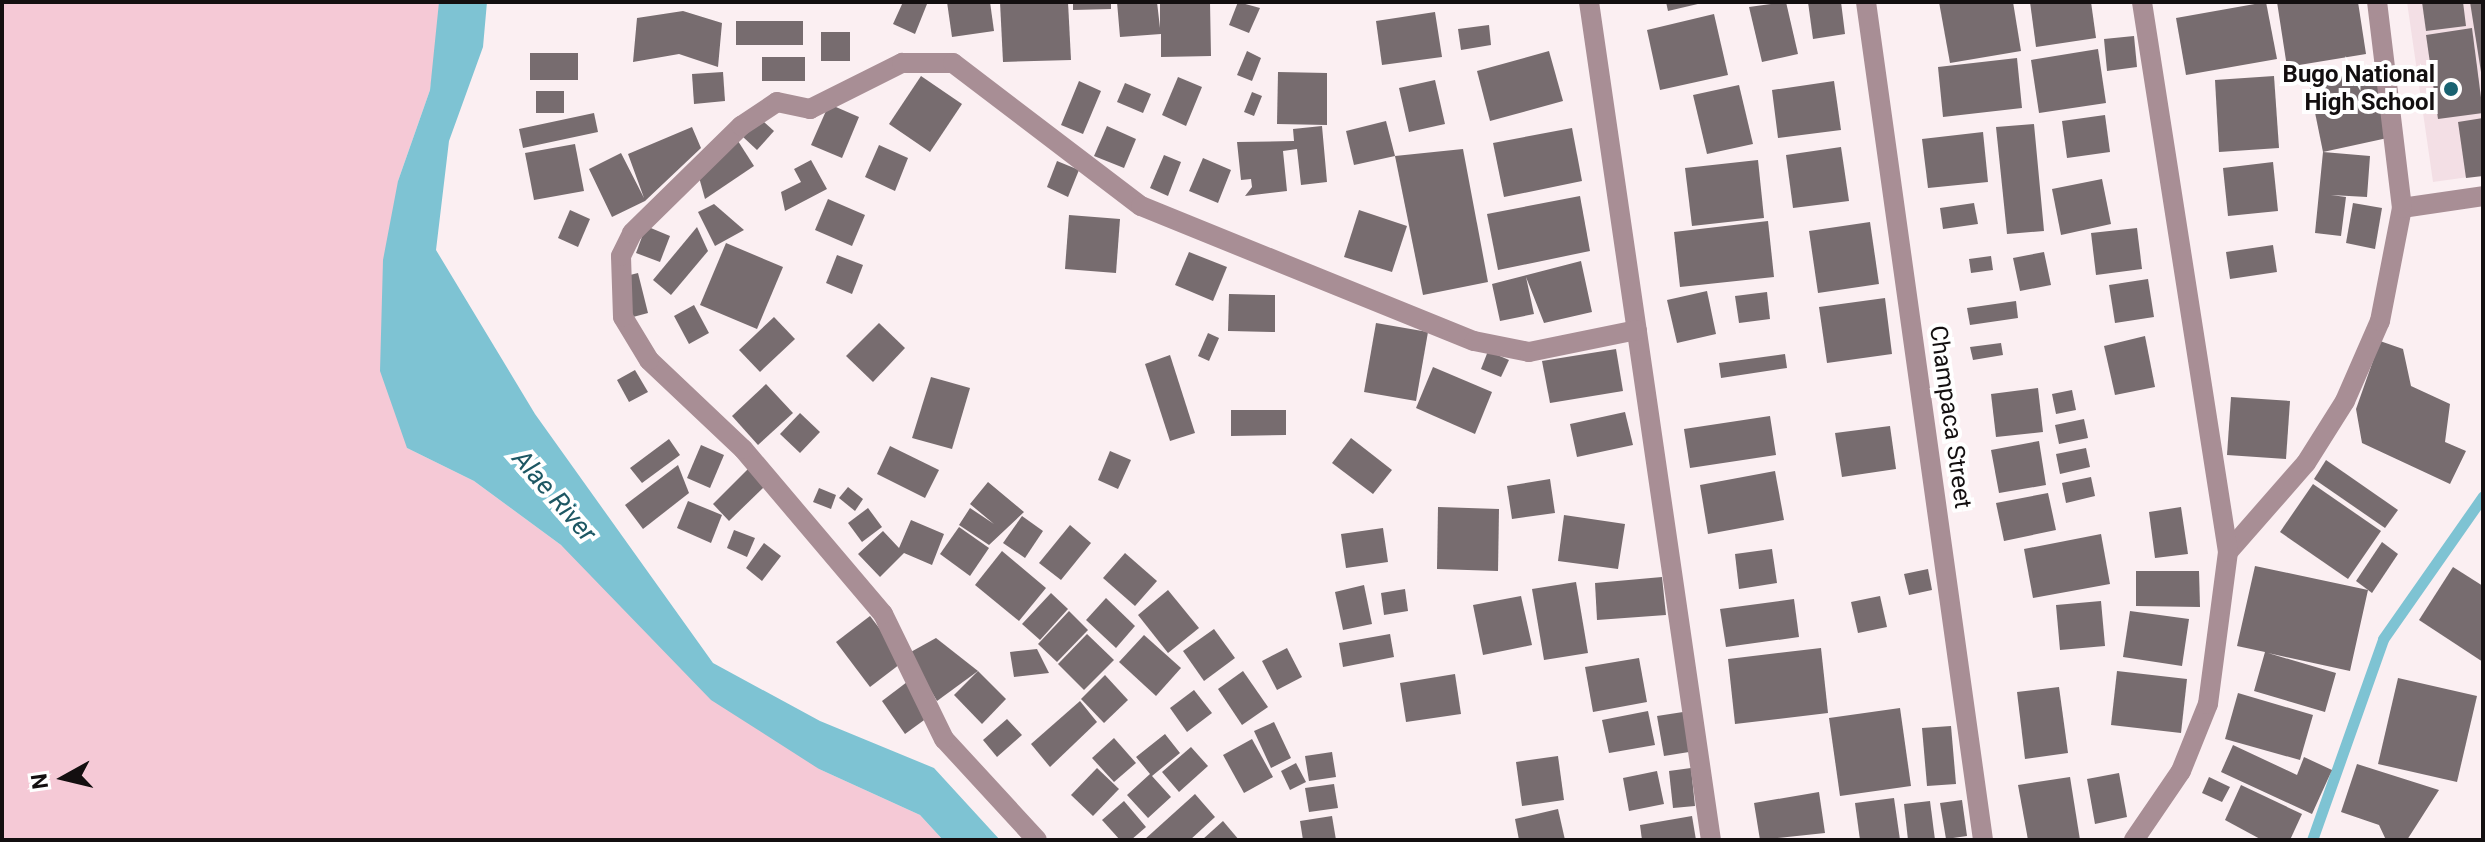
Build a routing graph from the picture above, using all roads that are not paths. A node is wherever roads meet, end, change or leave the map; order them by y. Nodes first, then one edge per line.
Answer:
1 (1589, 2) edge
2 (1866, 2) edge
3 (2142, 2) edge
4 (2377, 2) edge
5 (2483, 196) edge
6 (2402, 208) junction
7 (1637, 330) junction
8 (2228, 552) junction
9 (1037, 840) edge
10 (1711, 840) edge
11 (1983, 840) edge
12 (2134, 840) edge

1 - 7 street
2 - 11 street, Champaca Street
3 - 8 street
4 - 6 street
5 - 6 street
6 - 8 street
7 - 9 street
7 - 10 street
8 - 12 street

